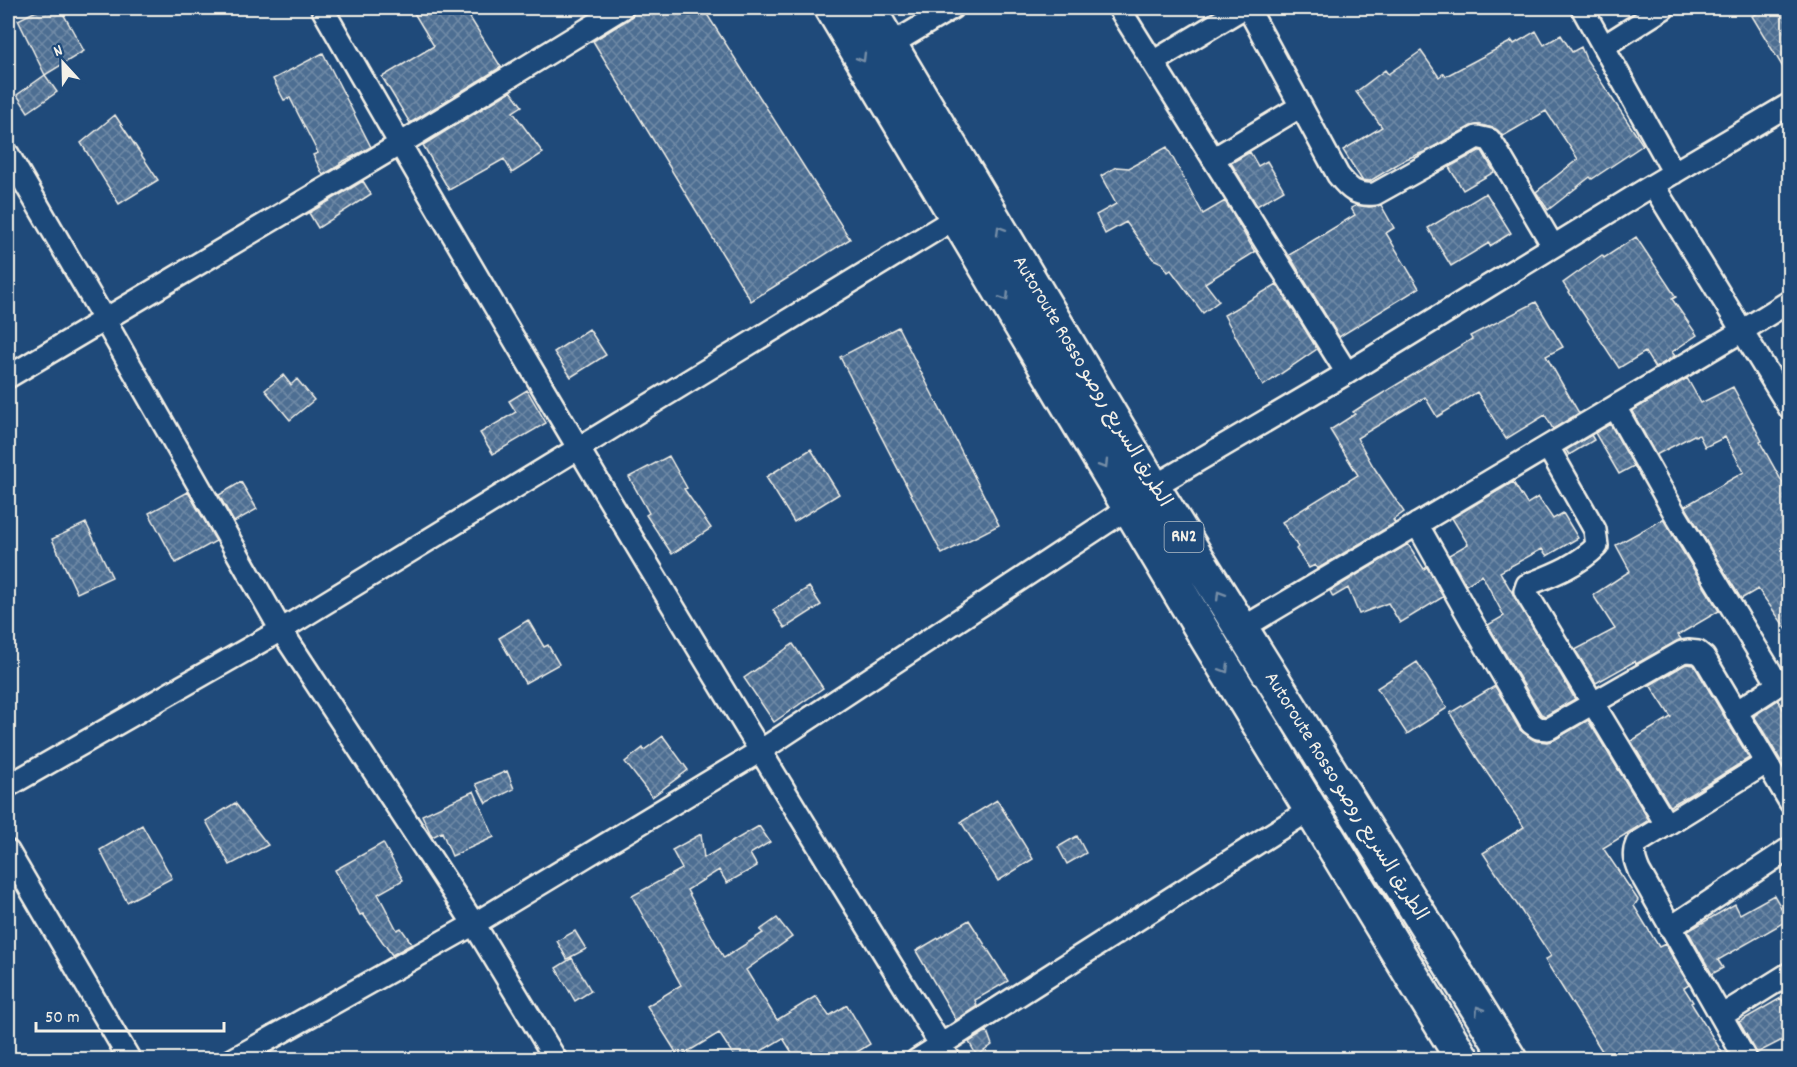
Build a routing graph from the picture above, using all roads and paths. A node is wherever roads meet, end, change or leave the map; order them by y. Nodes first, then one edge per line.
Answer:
1 (322, 8) edge
2 (622, 8) edge
3 (832, 8) edge
4 (868, 8) edge
5 (952, 8) edge
6 (1119, 8) edge
7 (1243, 8) edge
8 (1248, 8) edge
9 (1582, 8) edge
10 (1664, 8) edge
11 (890, 45) junction
12 (1604, 46) junction
13 (1153, 62) junction
14 (1790, 104) edge
15 (1300, 106) junction
16 (400, 144) junction
17 (8, 154) edge
18 (1213, 159) junction
19 (1674, 173) junction
20 (1653, 185) junction
21 (957, 218) junction
22 (1553, 246) junction
23 (1790, 301) edge
24 (104, 319) junction
25 (1742, 331) junction
26 (1347, 373) junction
27 (8, 377) edge
28 (1614, 407) junction
29 (1790, 409) edge
30 (1548, 447) junction
31 (580, 448) junction
32 (1141, 497) junction
33 (1418, 524) junction
34 (1241, 629) junction
35 (281, 630) junction
36 (1784, 680) edge
37 (1592, 705) junction
38 (1736, 712) junction
39 (760, 751) junction
40 (1766, 763) junction
41 (8, 786) edge
42 (1790, 802) edge
43 (1311, 809) junction
44 (1666, 824) junction
45 (1790, 848) edge
46 (8, 850) edge
47 (474, 924) junction
48 (1670, 928) junction
49 (1786, 982) edge
50 (1721, 1016) junction
51 (945, 1052) edge
52 (130, 1059) edge
53 (232, 1059) edge
54 (556, 1059) edge
55 (917, 1059) edge
56 (1463, 1059) edge
57 (1510, 1059) edge
58 (1746, 1059) edge

1 - 16 street
2 - 16 street
3 -> 21 highway, Autoroute Rosso الطريق السريع روصو / RN2
4 - 11 highway, Autoroute Rosso الطريق السريع روصو / RN2
5 - 11 street
6 - 13 street
7 - 13 street
8 - 15 street
9 - 12 street
10 - 12 street
32 -> 11 highway, Autoroute Rosso الطريق السريع روصو / RN2
12 - 19 street
13 - 18 street
14 - 19 street
15 - 18 street
15 - 22 street
16 - 24 street
16 - 31 street
17 - 24 street
18 - 26 street
19 - 20 street
20 - 22 street
20 - 25 street
21 - 31 street
21 -> 32 highway, Autoroute Rosso الطريق السريع روصو / RN2
22 - 26 street
23 - 25 street
24 - 27 street
24 - 35 street
25 - 28 street
25 - 29 street
26 - 32 street
28 - 30 street
28 - 36 street
30 - 33 street
30 - 37 street
31 - 35 street
31 - 39 street
34 -> 32 highway, Autoroute Rosso الطريق السريع روصو / RN2
32 - 39 street
32 -> 43 highway, Autoroute Rosso الطريق السريع روصو / RN2
33 - 34 street
33 - 37 street
57 -> 34 highway, Autoroute Rosso الطريق السريع روصو / RN2
35 - 41 street
35 - 47 street
36 - 38 street
37 - 38 street
37 - 44 street
38 - 40 street
39 - 47 street
39 - 51 street
40 - 42 street
40 - 44 street
43 - 51 street
43 - 56 highway, Autoroute Rosso الطريق السريع روصو / RN2
44 - 48 street
45 - 48 street
46 - 52 street
47 - 53 street
47 - 54 street
48 - 50 street
49 - 50 street
50 - 58 street
51 - 55 street

